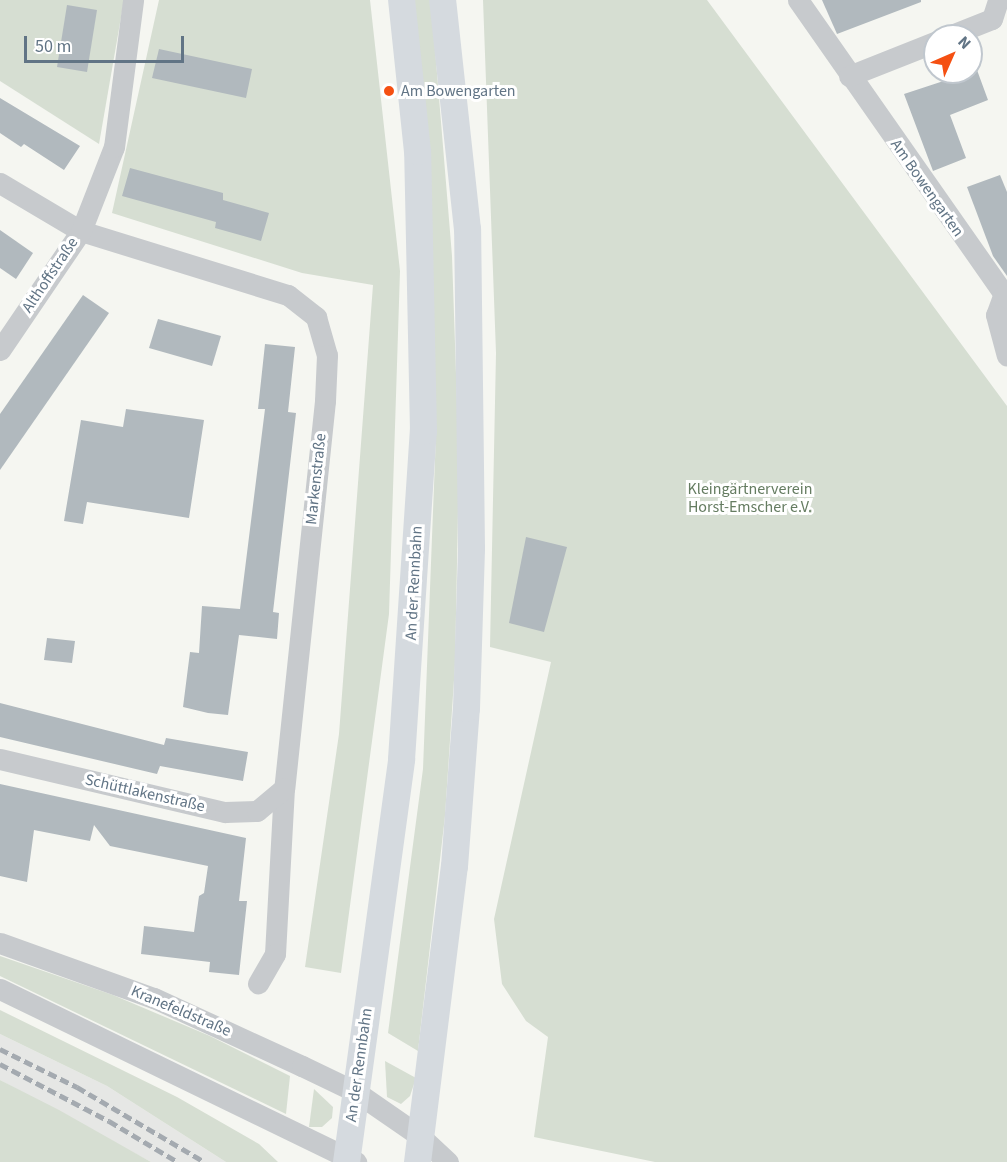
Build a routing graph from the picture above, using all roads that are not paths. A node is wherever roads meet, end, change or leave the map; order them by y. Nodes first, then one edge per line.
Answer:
1 (133, 0) edge
2 (401, 0) edge
3 (442, 0) edge
4 (798, 0) edge
5 (999, 16) edge
6 (979, 24) edge
7 (923, 47) edge
8 (849, 75) junction
9 (0, 183) edge
10 (81, 231) junction
11 (1005, 297) edge
12 (0, 350) edge
13 (1007, 356) edge
14 (0, 759) edge
15 (284, 788) junction
16 (0, 943) edge
17 (258, 983) dead end
18 (0, 989) edge
19 (356, 1092) junction
20 (419, 1149) edge
21 (350, 1160) edge
22 (448, 1162) edge

1 - 10 street, Althoffstraße
2 - 19 main road, An der Rennbahn
3 - 20 main road
4 - 8 street, Am Bowengarten
5 - 6 street
7 - 8 street
8 - 11 street, Am Bowengarten
9 - 10 street, Markenstraße
10 - 12 street, Althoffstraße
10 - 15 street, Markenstraße
11 - 13 street
14 - 15 street, Schüttlakenstraße
15 - 17 street, Markenstraße
16 - 19 street, Kranefeldstraße
18 - 21 street
19 - 20 street, Kranefeldstraße
19 - 21 main road, An der Rennbahn
20 - 22 street, Kranefeldstraße

